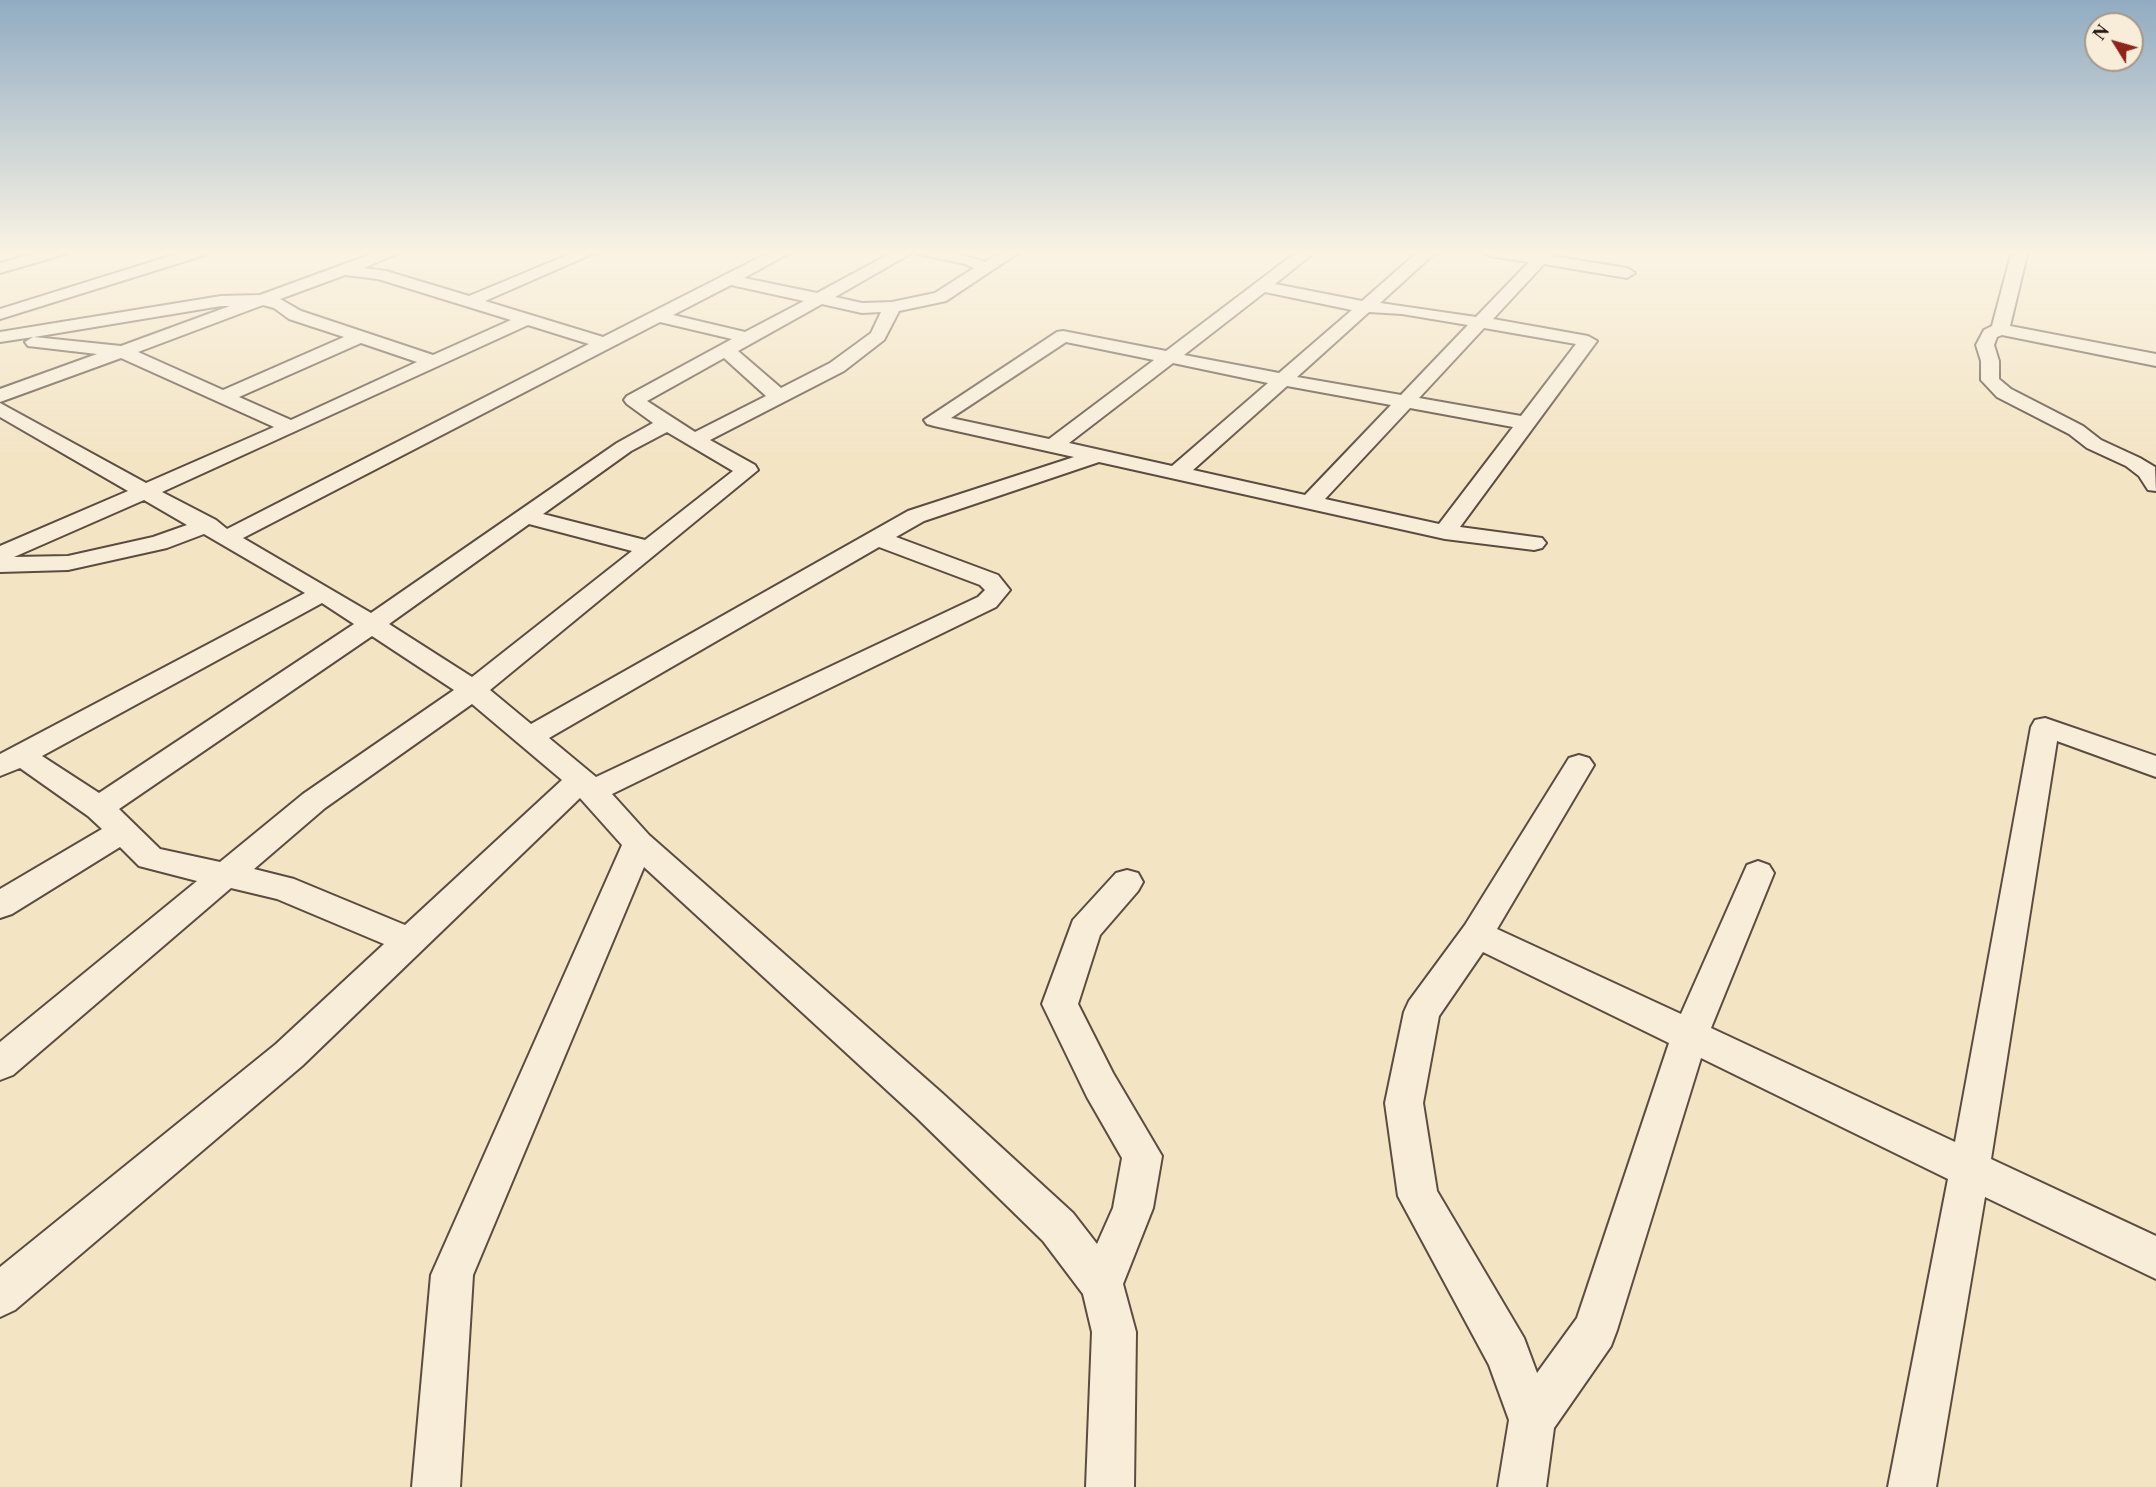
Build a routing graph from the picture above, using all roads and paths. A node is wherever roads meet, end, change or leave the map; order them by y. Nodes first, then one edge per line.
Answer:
1 (105, 320) edge
2 (205, 320) edge
3 (311, 320) edge
4 (525, 320) edge
5 (526, 320) edge
6 (651, 320) edge
7 (678, 320) edge
8 (780, 320) edge
9 (886, 320) edge
10 (1217, 320) edge
11 (1349, 320) edge
12 (1464, 320) edge
13 (1481, 320) edge
14 (2003, 320) edge
15 (1478, 323) junction
16 (2001, 329) junction
17 (360, 337) junction
18 (0, 338) edge
19 (748, 338) junction
20 (603, 343) junction
21 (0, 348) edge
22 (726, 350) junction
23 (122, 351) junction
24 (1167, 358) junction
25 (2156, 360) edge
26 (434, 362) junction
27 (89, 363) junction
28 (1283, 380) junction
29 (0, 396) edge
30 (778, 396) junction
31 (222, 397) junction
32 (1402, 402) junction
33 (0, 409) edge
34 (1526, 423) junction
35 (667, 424) junction
36 (291, 427) junction
37 (695, 440) junction
38 (1053, 446) junction
39 (1098, 456) junction
40 (1177, 473) junction
41 (2156, 485) edge
42 (145, 490) junction
43 (1310, 502) junction
44 (523, 516) junction
45 (218, 531) junction
46 (1445, 532) junction
47 (875, 537) junction
48 (1534, 543) dead end
49 (649, 548) junction
50 (0, 555) edge
51 (0, 565) edge
52 (323, 593) junction
53 (372, 624) junction
54 (473, 690) junction
55 (529, 737) junction
56 (10, 760) edge
57 (1579, 765) dead end
58 (2156, 767) edge
59 (586, 786) junction
60 (99, 808) junction
61 (123, 831) junction
62 (638, 843) junction
63 (1758, 873) dead end
64 (226, 875) junction
65 (1128, 882) dead end
66 (0, 905) edge
67 (1477, 934) junction
68 (410, 941) junction
69 (1690, 1035) junction
70 (0, 1064) edge
71 (1970, 1168) junction
72 (2156, 1258) edge
73 (1102, 1284) junction
74 (0, 1295) edge
75 (1532, 1420) junction
76 (436, 1487) edge
77 (1110, 1487) edge
78 (1522, 1487) edge
79 (1911, 1487) edge

1 - 18 street
2 - 23 street
3 - 17 street
4 - 26 street
5 - 20 street
6 - 20 street
7 - 19 street
8 - 19 street
9 - 30 street
10 - 24 street
11 - 28 street
12 - 15 street
13 - 15 street
14 - 16 street
15 - 32 street
15 - 34 street
16 - 25 street
16 - 41 street
17 - 26 street
17 - 31 street
18 - 23 street
19 - 22 street
20 - 45 street
21 - 27 street
22 - 30 street
22 - 35 street
23 - 27 street
23 - 31 street
24 - 28 street
24 - 38 street
24 - 38 street
26 - 36 street
27 - 29 street
28 - 32 street
28 - 40 street
30 - 37 street
31 - 36 street
32 - 34 street
32 - 43 street
33 - 42 street
34 - 46 street
35 - 37 street
35 - 44 street
36 - 42 street
37 - 49 street
38 - 39 street
39 - 40 street
39 - 47 street
40 - 43 street
42 - 45 street
42 - 50 street
43 - 46 street
44 - 49 street
44 - 53 street
45 - 51 street
45 - 52 street
46 - 48 street
47 - 55 street
47 - 59 street
49 - 54 street
52 - 53 street
52 - 56 street
53 - 54 street
53 - 60 street
54 - 55 street
54 - 64 street
55 - 59 street
56 - 60 street
57 - 67 street
58 - 71 street
59 - 62 street
59 - 68 street
60 - 61 street
61 - 64 street
61 - 66 street
62 - 73 street
62 - 76 street
63 - 69 street
64 - 68 street
64 - 70 street
65 - 73 street
67 - 69 street
67 - 75 street
68 - 74 street
69 - 71 street
69 - 75 street
71 - 72 street
71 - 79 street
73 - 77 street
75 - 78 street

